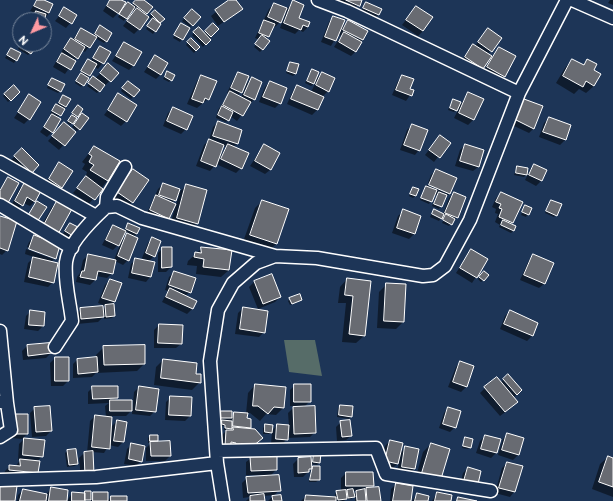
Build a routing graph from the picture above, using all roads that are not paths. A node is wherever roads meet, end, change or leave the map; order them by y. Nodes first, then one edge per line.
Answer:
1 (318, 0) edge
2 (567, 0) edge
3 (572, 0) edge
4 (613, 18) edge
5 (519, 92) junction
6 (0, 162) edge
7 (125, 167) dead end
8 (0, 205) edge
9 (106, 207) junction
10 (96, 216) junction
11 (72, 248) junction
12 (275, 256) junction
13 (0, 331) edge
14 (55, 347) dead end
15 (4, 402) edge
16 (0, 437) edge
17 (217, 457) junction
18 (0, 480) edge
19 (491, 491) dead end
20 (223, 501) edge

1 - 5 street
2 - 5 street
3 - 4 street
5 - 12 street
6 - 10 street
7 - 9 street
8 - 11 street
9 - 10 street
9 - 12 street
10 - 11 street
11 - 14 street
12 - 17 street
13 - 15 street
15 - 16 street
17 - 18 street
17 - 19 street
17 - 20 street

